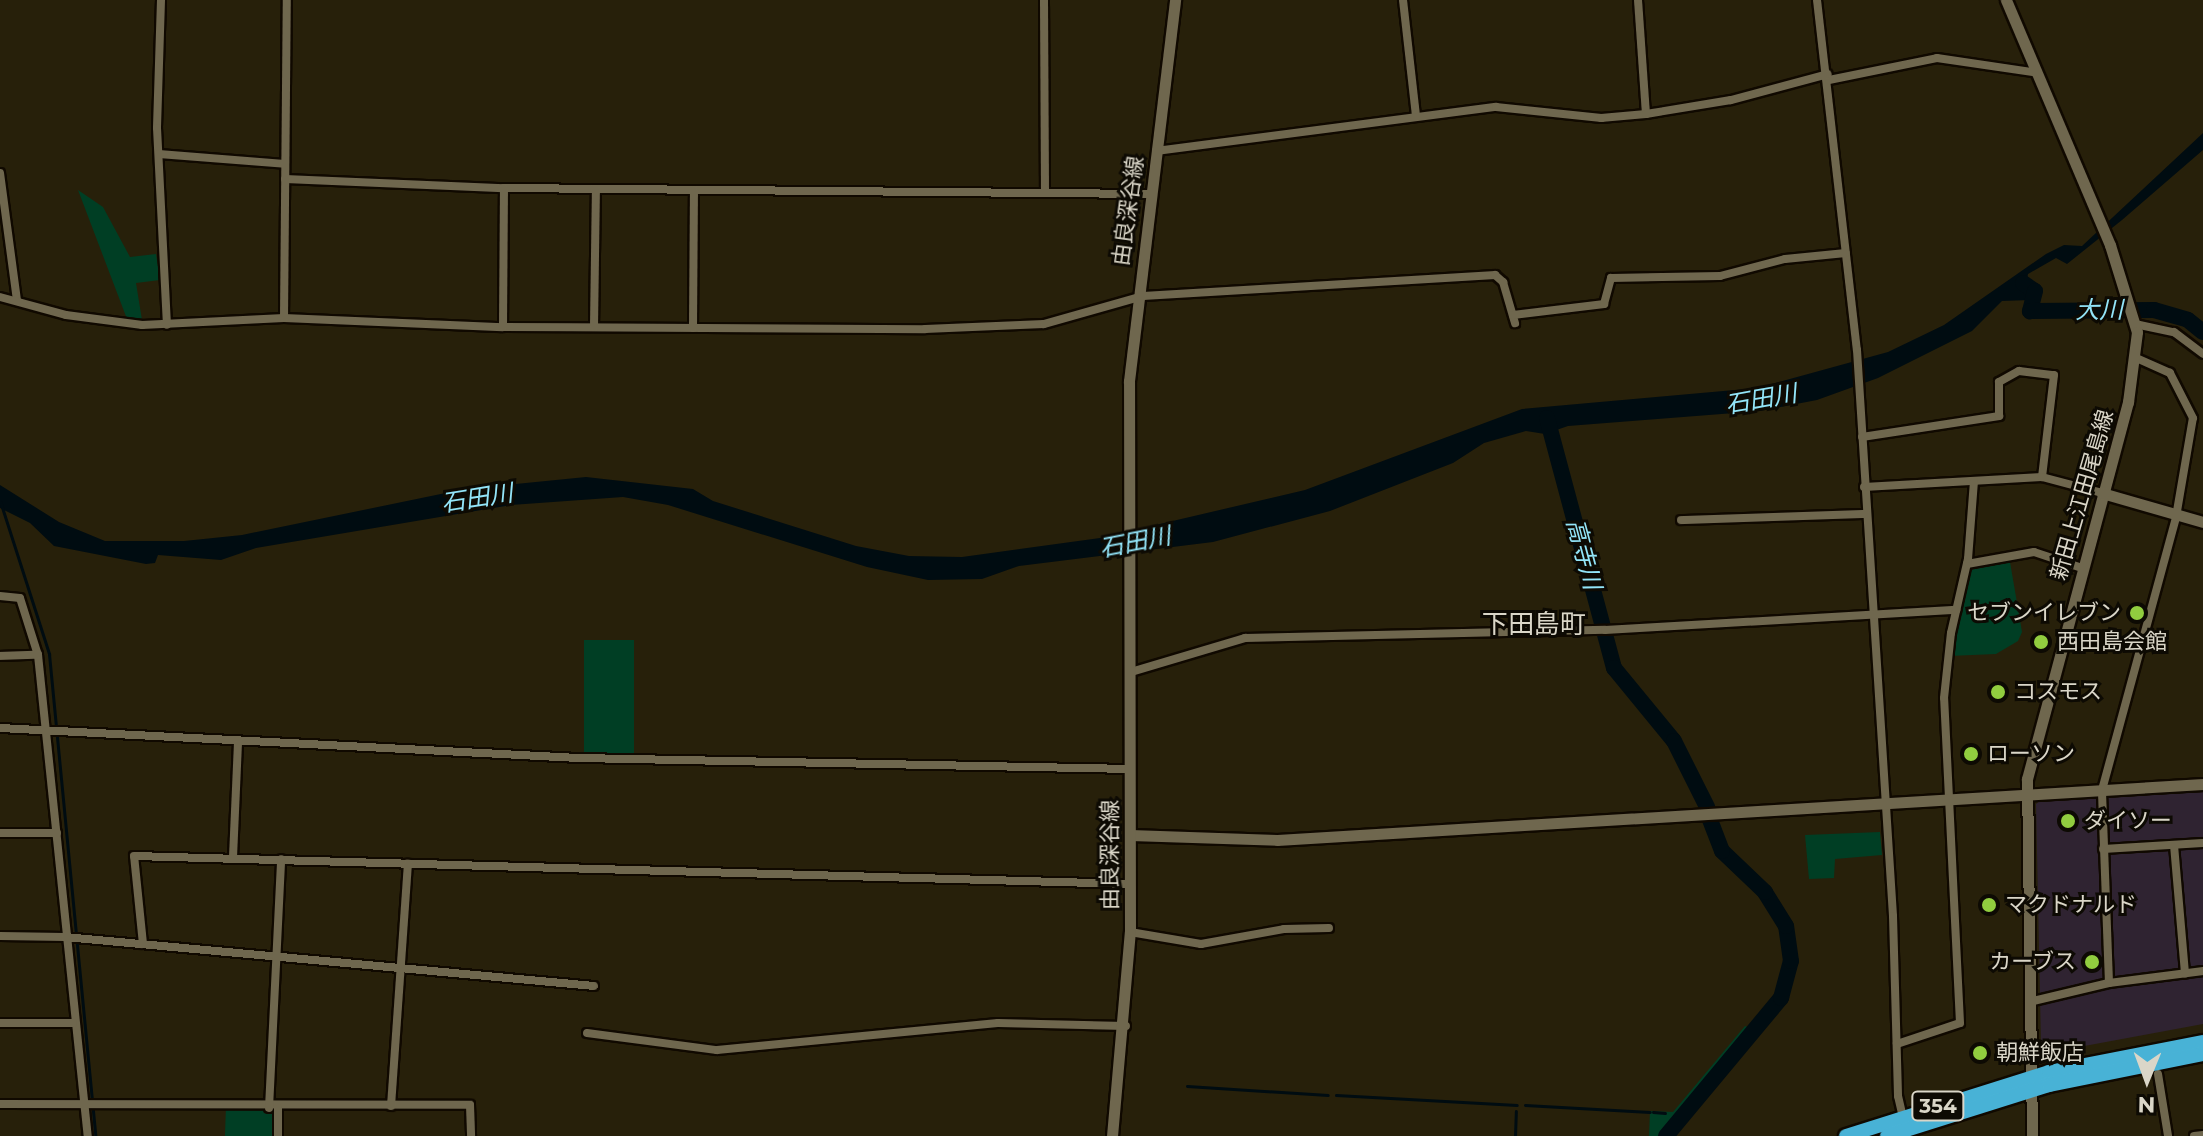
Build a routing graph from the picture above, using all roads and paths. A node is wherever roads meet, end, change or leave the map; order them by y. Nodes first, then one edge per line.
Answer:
1 (161, 0) edge
2 (287, 0) edge
3 (1044, 0) edge
4 (1175, 0) edge
5 (1403, 0) edge
6 (1638, 0) edge
7 (1817, 0) edge
8 (2006, 0) edge
9 (2038, 73) junction
10 (1828, 77) junction
11 (1646, 114) junction
12 (1416, 116) junction
13 (1156, 151) junction
14 (159, 154) junction
15 (285, 164) junction
16 (0, 173) edge
17 (285, 179) junction
18 (504, 188) junction
19 (596, 189) junction
20 (694, 190) junction
21 (1045, 193) junction
22 (1150, 194) junction
23 (1846, 253) junction
24 (0, 297) edge
25 (1137, 298) junction
26 (17, 300) junction
27 (284, 318) junction
28 (2135, 324) junction
29 (167, 325) junction
30 (503, 327) junction
31 (594, 327) junction
32 (693, 328) junction
33 (2203, 354) edge
34 (2137, 358) junction
35 (1862, 437) junction
36 (2042, 477) junction
37 (1974, 481) junction
38 (1864, 487) junction
39 (2102, 493) junction
40 (1866, 514) junction
41 (2176, 517) junction
42 (1681, 520) dead end
43 (2203, 522) edge
44 (1967, 564) junction
45 (2082, 568) junction
46 (0, 596) edge
47 (1956, 610) junction
48 (1871, 616) junction
49 (38, 655) junction
50 (0, 656) edge
51 (1131, 672) junction
52 (0, 728) edge
53 (53, 731) junction
54 (238, 744) junction
55 (1130, 769) junction
56 (2203, 784) edge
57 (2102, 790) junction
58 (2026, 793) junction
59 (1949, 798) junction
60 (1884, 802) junction
61 (0, 833) edge
62 (57, 833) junction
63 (1130, 835) junction
64 (2203, 843) edge
65 (2174, 845) junction
66 (2103, 849) junction
67 (233, 857) junction
68 (281, 859) junction
69 (408, 864) junction
70 (1130, 884) junction
71 (1329, 928) dead end
72 (1130, 932) junction
73 (0, 936) edge
74 (65, 937) junction
75 (143, 944) junction
76 (276, 955) junction
77 (404, 967) junction
78 (2203, 971) edge
79 (2185, 974) junction
80 (2109, 983) junction
81 (594, 986) dead end
82 (2029, 1002) junction
83 (0, 1023) edge
84 (73, 1023) junction
85 (1126, 1026) junction
86 (587, 1033) dead end
87 (2203, 1042) edge
88 (1897, 1044) junction
89 (2203, 1054) edge
90 (2158, 1074) dead end
91 (2031, 1084) junction
92 (0, 1104) edge
93 (85, 1105) junction
94 (391, 1106) junction
95 (273, 1108) junction
96 (1903, 1117) junction
97 (1892, 1135) edge
98 (2203, 1135) edge
99 (88, 1136) edge
100 (278, 1136) edge
101 (471, 1136) edge
102 (1112, 1136) edge
103 (1846, 1136) edge
104 (2032, 1136) edge
105 (2168, 1136) edge
106 (2194, 1136) edge

1 - 14 street
2 - 15 street
3 - 21 street
4 - 13 main road, 由良深谷線
5 - 12 street
6 - 11 street
7 - 10 street
8 - 9 main road
9 - 10 street
9 - 28 main road, 新田上江田尾島線
10 - 11 street
10 - 23 street
11 - 12 street
12 - 13 street
13 - 22 main road, 由良深谷線
14 - 15 street
14 - 29 street
15 - 17 street
16 - 26 street
17 - 18 street
17 - 27 street
18 - 19 street
18 - 30 street
19 - 20 street
19 - 31 street
20 - 21 street
20 - 32 street
21 - 22 street
22 - 25 main road, 由良深谷線
23 - 25 street
23 - 35 street
24 - 26 street
25 - 32 street
25 - 51 main road, 由良深谷線
26 - 29 street
27 - 29 street
27 - 30 street
28 - 33 street
28 - 34 main road, 新田上江田尾島線
30 - 31 street
31 - 32 street
34 - 39 main road, 新田上江田尾島線
34 - 41 street
35 - 36 street
35 - 38 street
36 - 37 street
36 - 39 street
37 - 38 street
37 - 44 street
38 - 40 street
39 - 41 main road
39 - 45 main road, 新田上江田尾島線
40 - 42 street
40 - 48 street
41 - 43 main road
41 - 57 street
44 - 45 street
44 - 47 street
45 - 58 main road, 新田上江田尾島線
46 - 49 street
47 - 48 street
47 - 59 street
48 - 51 street
48 - 60 street
49 - 50 street
49 - 53 street
51 - 55 main road, 由良深谷線
52 - 53 street
53 - 54 street
53 - 62 street
54 - 55 street
54 - 67 street
55 - 63 main road, 由良深谷線
56 - 57 main road
57 - 58 main road
57 - 66 street
58 - 59 main road
58 - 82 main road, 新田上江田尾島線
59 - 60 main road
59 - 88 street
60 - 63 main road
60 - 88 street
61 - 62 street
62 - 74 street
63 - 70 main road, 由良深谷線
64 - 65 street
65 - 66 street
65 - 79 street
66 - 80 street
67 - 68 street
67 - 75 street
68 - 69 street
68 - 76 street
69 - 70 street
69 - 77 street
70 - 72 main road, 由良深谷線
71 - 72 street
72 - 85 main road, 由良深谷線
73 - 74 street
74 - 75 street
74 - 84 street
75 - 76 street
76 - 77 street
76 - 95 street
77 - 81 street
77 - 94 street
78 - 79 street
79 - 80 street
80 - 82 street
82 - 91 main road, 新田上江田尾島線
83 - 84 street
84 - 93 street
85 - 86 street
85 - 102 main road, 由良深谷線
87 - 91 highway, 354
88 - 96 street
89 - 91 highway, 354
90 - 105 street
91 - 96 highway, 354
91 - 97 highway, 354
91 - 104 main road, 新田上江田尾島線
92 - 93 street
93 - 95 street
93 - 99 street
94 - 95 street
94 - 101 street
95 - 100 street
96 - 103 highway, 354
98 - 106 street

